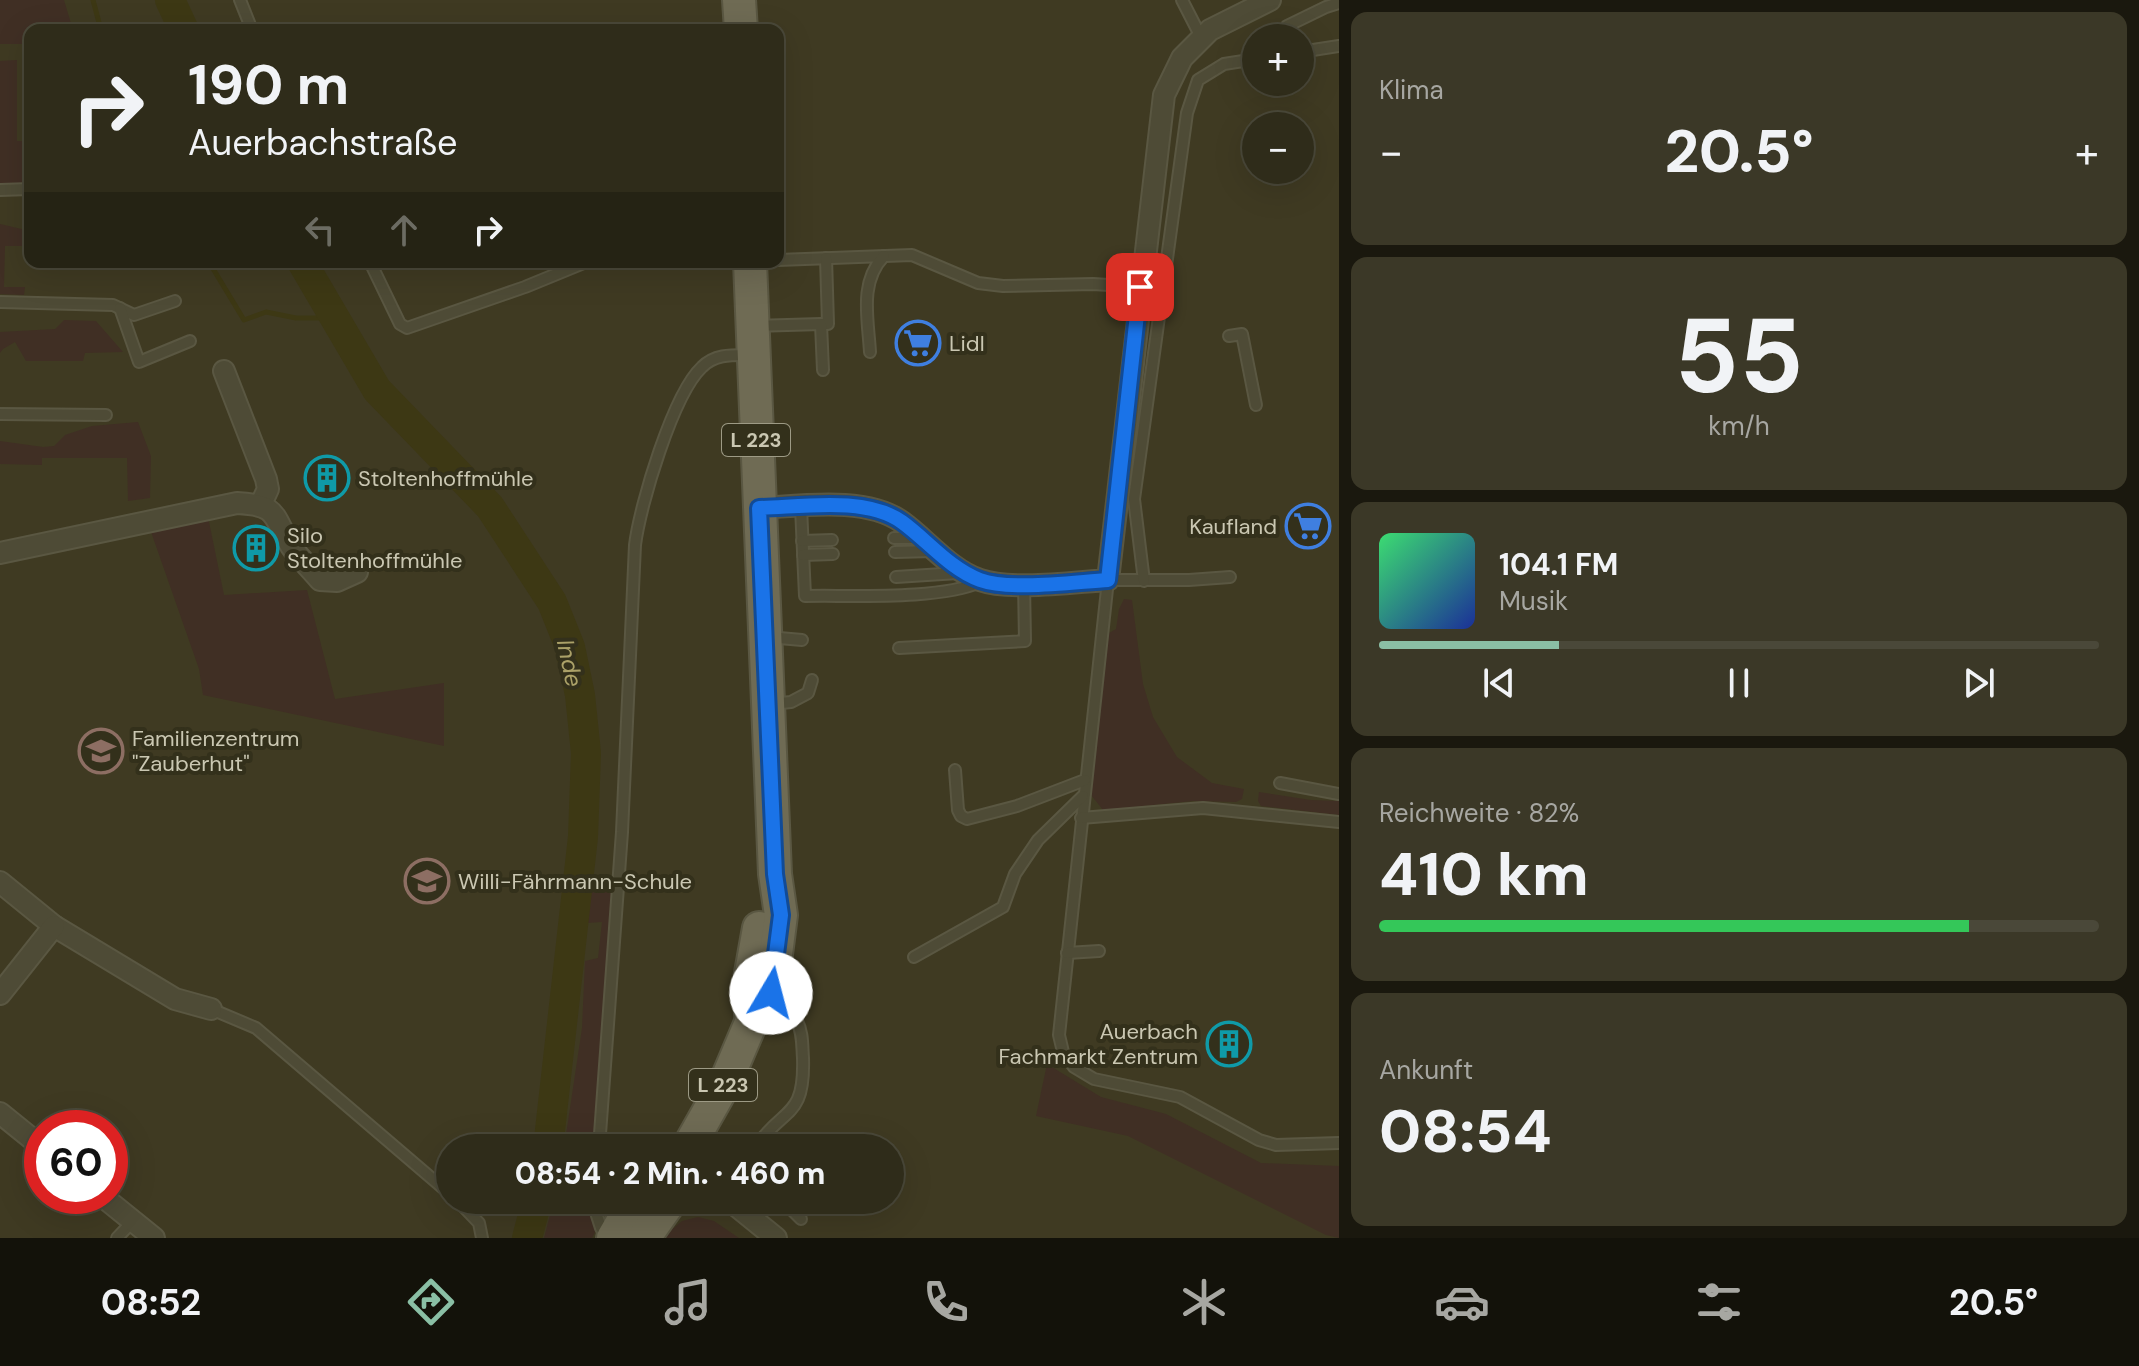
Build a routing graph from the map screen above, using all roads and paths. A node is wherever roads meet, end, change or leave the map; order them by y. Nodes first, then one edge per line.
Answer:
1 (240, 0) edge
2 (739, 0) edge
3 (1182, 0) edge
4 (1270, 0) edge
5 (1339, 3) edge
6 (250, 24) edge
7 (741, 24) edge
8 (1291, 24) edge
9 (1202, 39) junction
10 (1339, 46) edge
11 (1314, 50) edge
12 (1242, 61) edge
13 (24, 189) edge
14 (0, 190) edge
15 (884, 256) junction
16 (826, 258) junction
17 (784, 260) edge
18 (373, 268) edge
19 (571, 268) edge
20 (750, 268) edge
21 (1140, 287) junction
22 (175, 301) dead end
23 (0, 302) edge
24 (120, 308) junction
25 (821, 324) junction
26 (1229, 336) dead end
27 (754, 340) junction
28 (190, 341) dead end
29 (870, 352) dead end
30 (823, 370) dead end
31 (224, 371) dead end
32 (1256, 405) dead end
33 (0, 414) edge
34 (106, 415) dead end
35 (261, 504) junction
36 (801, 507) junction
37 (759, 508) junction
38 (894, 538) dead end
39 (921, 538) junction
40 (832, 540) dead end
41 (802, 541) junction
42 (938, 551) junction
43 (895, 552) dead end
44 (0, 553) edge
45 (833, 554) dead end
46 (803, 555) junction
47 (357, 572) dead end
48 (973, 576) junction
49 (896, 577) dead end
50 (1230, 577) dead end
51 (1108, 580) junction
52 (1144, 581) junction
53 (1024, 584) junction
54 (766, 637) junction
55 (802, 640) dead end
56 (899, 648) dead end
57 (812, 680) dead end
58 (769, 704) junction
59 (955, 770) dead end
60 (1085, 780) junction
61 (1280, 783) dead end
62 (1339, 794) edge
63 (1083, 796) junction
64 (1081, 818) junction
65 (1339, 822) edge
66 (0, 882) edge
67 (54, 926) junction
68 (1099, 951) dead end
69 (1067, 953) junction
70 (914, 957) dead end
71 (0, 994) edge
72 (211, 1009) joint
73 (754, 1017) junction
74 (0, 1113) edge
75 (24, 1132) edge
76 (600, 1134) edge
77 (696, 1134) edge
78 (768, 1134) edge
79 (1339, 1143) edge
80 (436, 1182) edge
81 (124, 1214) edge
82 (470, 1214) edge
83 (596, 1214) edge
84 (631, 1214) edge
85 (653, 1214) edge
86 (746, 1214) edge
87 (796, 1214) edge
88 (801, 1219) dead end
89 (133, 1221) junction
90 (624, 1237) edge
91 (117, 1238) edge
92 (154, 1238) edge
93 (482, 1238) edge
94 (776, 1238) edge

1 - 6 lane
2 - 7 main road
3 - 9 lane
4 - 9 street
5 - 8 lane
9 - 21 street
10 - 11 lane
12 - 52 lane
13 - 14 lane
15 - 16 lane
15 - 21 lane
15 - 29 lane
16 - 17 lane
16 - 25 lane
18 - 19 lane
20 - 27 main road, L 223
21 - 51 street
22 - 24 lane
23 - 24 lane
24 - 28 lane
25 - 27 lane
25 - 30 lane
26 - 32 lane
27 - 37 main road, L 223
27 - 76 lane
31 - 35 street
33 - 34 lane
35 - 44 street
35 - 47 street
36 - 37 street
36 - 39 street
36 - 41 lane
37 - 54 main road, L 223
38 - 39 lane
39 - 42 street
40 - 41 lane
41 - 46 lane
42 - 43 lane
42 - 48 street
45 - 46 lane
46 - 48 lane
48 - 49 lane
48 - 53 street
50 - 52 lane
51 - 52 lane
51 - 53 street
51 - 60 lane
53 - 56 lane
54 - 55 lane
54 - 58 main road, L 223
57 - 58 lane
58 - 73 main road, L 223
59 - 60 lane
60 - 63 lane
61 - 62 lane
63 - 64 lane
63 - 70 lane
64 - 65 lane
64 - 69 lane
66 - 67 street
67 - 71 street
67 - 72 street
68 - 69 lane
69 - 79 lane
72 - 80 lane
73 - 77 main road, L 223
73 - 78 lane
74 - 75 street
81 - 89 street
82 - 93 lane
83 - 90 lane
84 - 90 main road
85 - 90 main road
86 - 94 street
87 - 88 lane
89 - 91 lane
89 - 92 street

